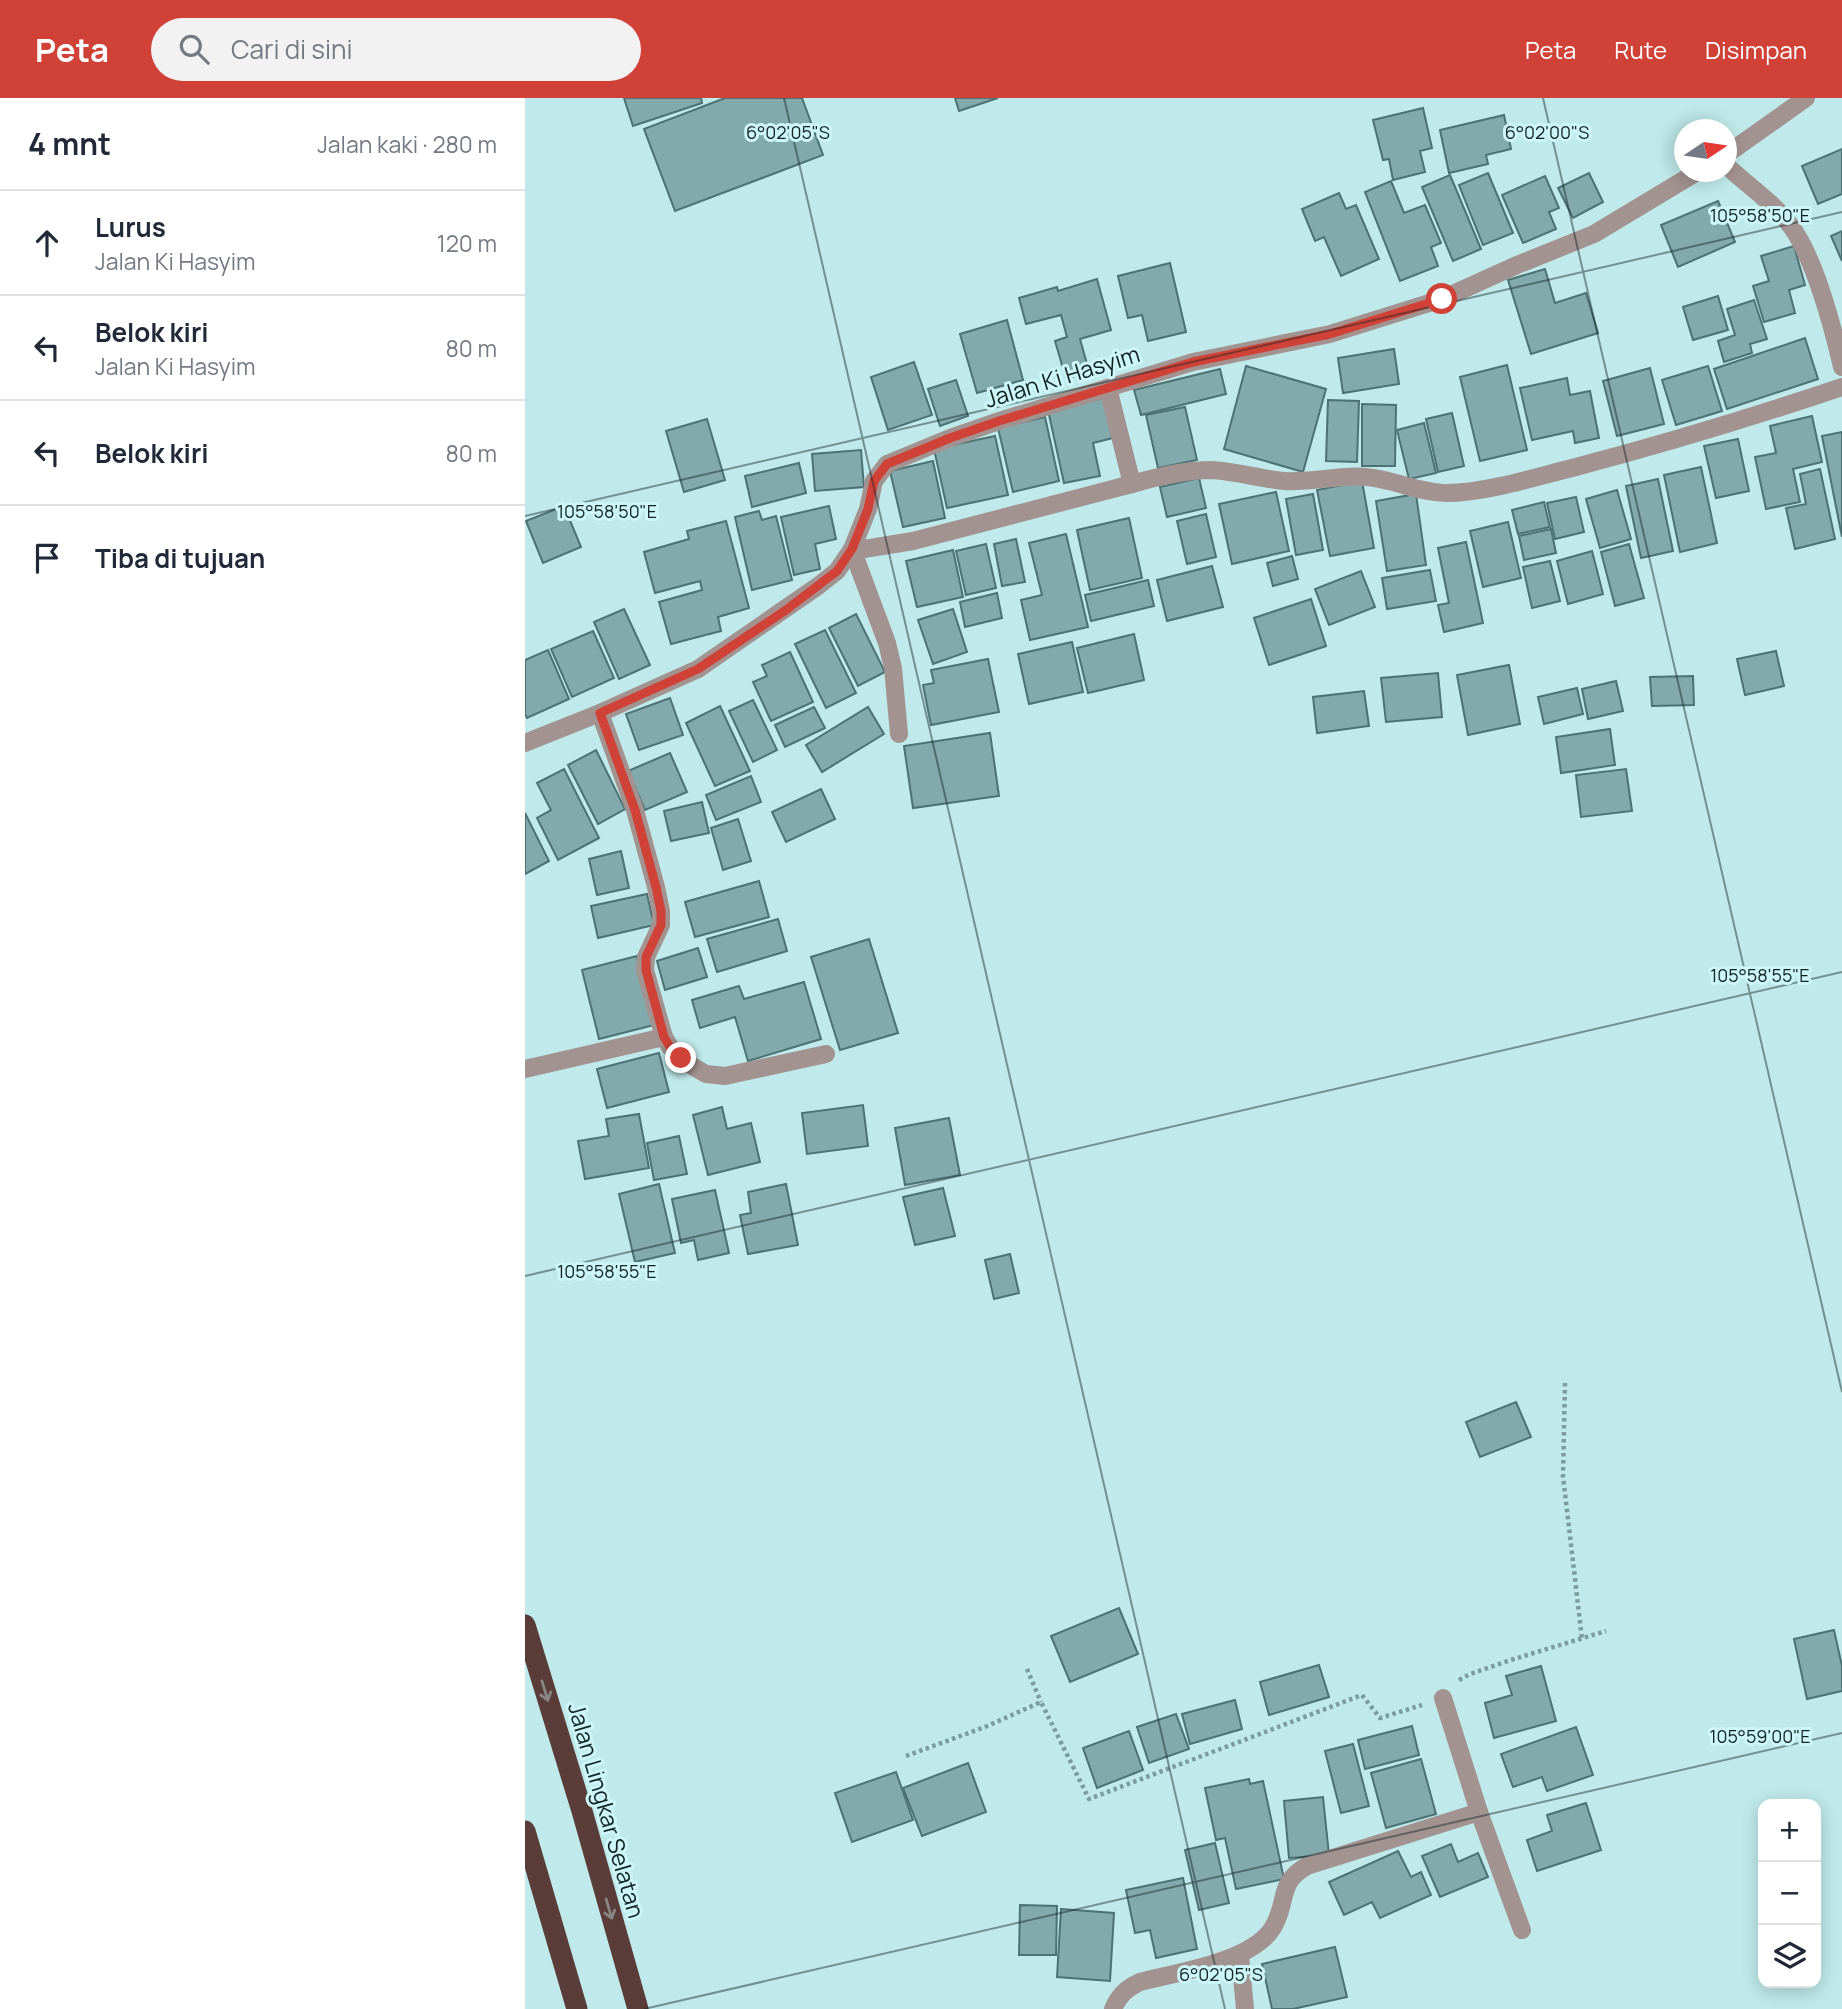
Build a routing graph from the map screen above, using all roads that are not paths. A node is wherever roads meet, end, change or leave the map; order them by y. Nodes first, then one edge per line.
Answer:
1 (1806, 98) edge
2 (1737, 147) edge
3 (1737, 175) edge
4 (1680, 182) edge
5 (1842, 367) edge
6 (1842, 387) edge
7 (1108, 388) junction
8 (1132, 484) junction
9 (852, 549) junction
10 (600, 713) junction
11 (899, 734) dead end
12 (525, 743) edge
13 (664, 1037) junction
14 (826, 1054) dead end
15 (525, 1069) edge
16 (525, 1625) edge
17 (1443, 1698) road end
18 (1479, 1812) junction
19 (525, 1831) edge
20 (1523, 1930) dead end
21 (1240, 1955) junction
22 (577, 2009) edge
23 (638, 2009) edge
24 (1113, 2009) edge
25 (1245, 2009) edge

1 - 2 street
3 - 5 street
4 - 7 street, Jalan Ki Hasyim
6 - 8 street
7 - 8 street
7 - 9 street, Jalan Ki Hasyim
8 - 9 street
9 - 10 street, Jalan Ki Hasyim
9 - 11 street
10 - 12 street, Jalan Ki Hasyim
10 - 13 street
13 - 14 street
13 - 15 street
16 -> 23 highway, Jalan Lingkar Selatan
17 - 18 street
18 - 20 street
18 - 21 street
19 - 22 highway
21 - 24 street
21 - 25 street

